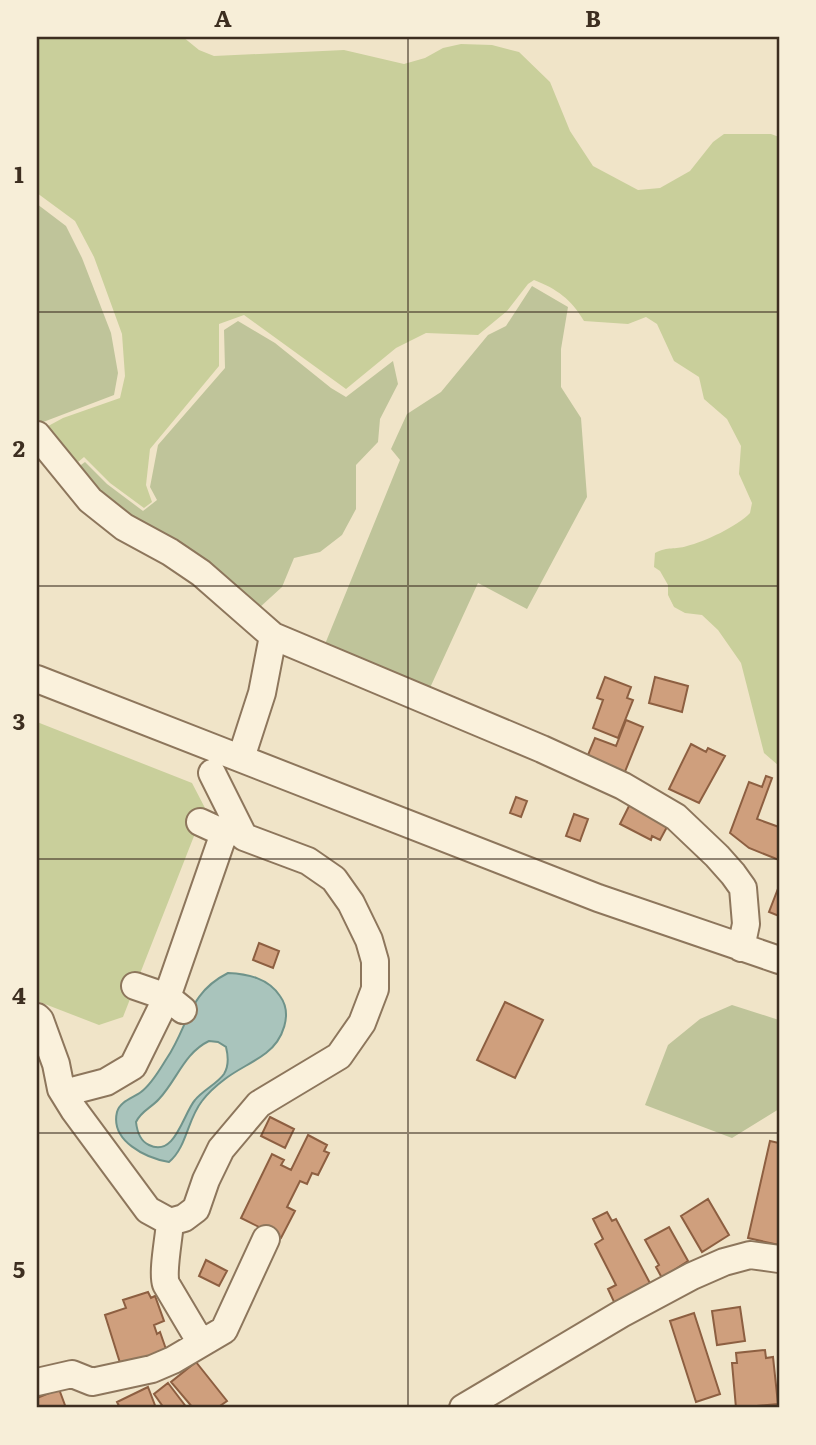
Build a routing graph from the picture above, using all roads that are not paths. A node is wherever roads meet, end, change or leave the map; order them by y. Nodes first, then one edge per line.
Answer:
1 (37, 435) edge
2 (273, 636) junction
3 (37, 679) edge
4 (242, 758) junction
5 (212, 773) dead end
6 (200, 821) dead end
7 (232, 833) junction
8 (741, 948) junction
9 (779, 960) edge
10 (135, 986) dead end
11 (175, 1004) junction
12 (37, 1017) edge
13 (64, 1093) junction
14 (170, 1223) junction
15 (266, 1239) dead end
16 (779, 1259) edge
17 (201, 1343) junction
18 (37, 1382) edge
19 (463, 1408) edge

1 - 2 street
2 - 4 street
2 - 8 street
3 - 4 street
4 - 8 street
5 - 7 street
6 - 7 street
7 - 11 street
7 - 14 street
8 - 9 street
10 - 11 street
11 - 13 street
12 - 13 street
13 - 14 street
14 - 17 street
15 - 17 street
16 - 19 street
17 - 18 street

